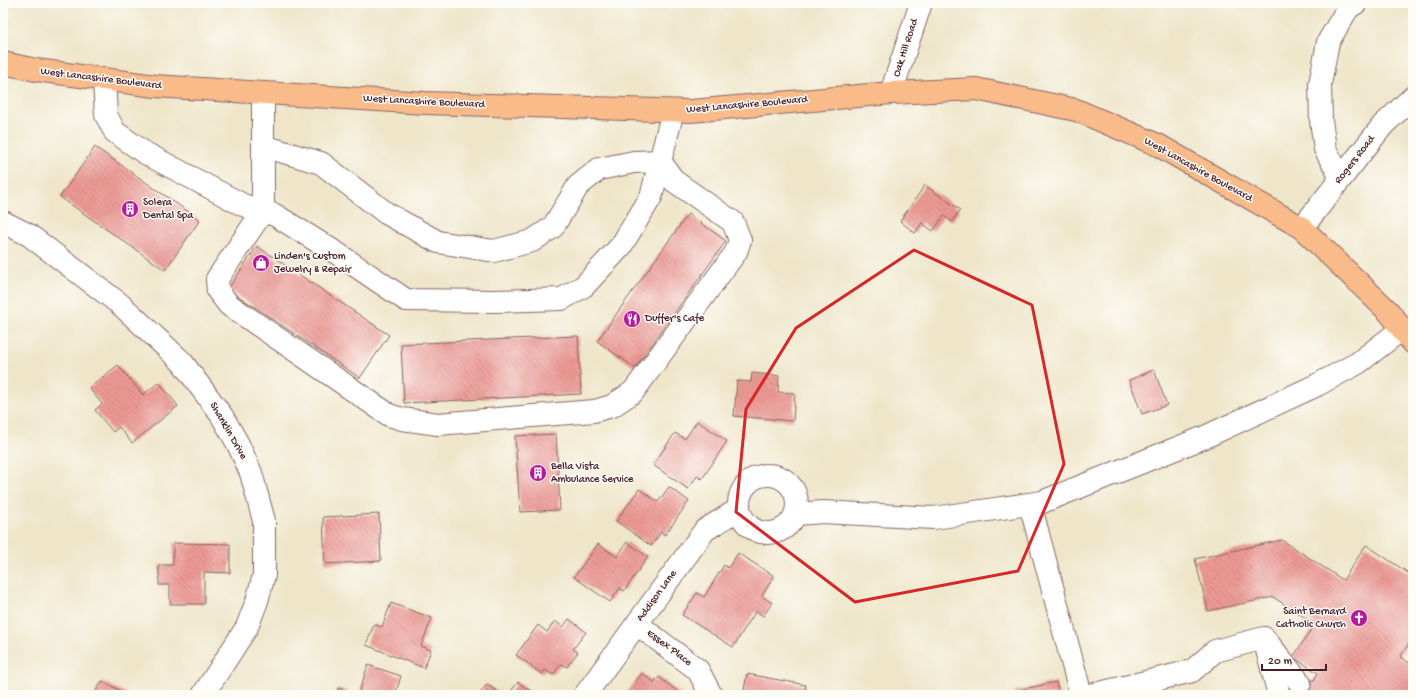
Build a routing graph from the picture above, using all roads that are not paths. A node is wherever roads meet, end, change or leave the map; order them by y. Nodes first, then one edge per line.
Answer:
1 (921, 3) edge
2 (1356, 3) edge
3 (3, 63) edge
4 (104, 80) junction
5 (263, 93) junction
6 (891, 93) junction
7 (1413, 97) edge
8 (673, 111) junction
9 (263, 146) junction
10 (660, 161) junction
11 (1341, 178) junction
12 (263, 211) junction
13 (3, 222) edge
14 (1302, 228) junction
15 (1408, 336) edge
16 (1030, 504) junction
17 (739, 509) junction
18 (796, 514) junction
19 (636, 624) junction
20 (1264, 638) junction
21 (1300, 683) dead end
22 (203, 695) edge
23 (585, 695) edge
24 (711, 695) edge
25 (1081, 695) edge
26 (1091, 695) edge
27 (1279, 695) edge

1 - 6 street, Oak Hill Road
2 - 11 street
3 - 4 main road, West Lancashire Boulevard
4 - 5 main road, West Lancashire Boulevard
4 - 12 street
5 - 8 main road, West Lancashire Boulevard
5 - 9 street
6 - 8 main road, West Lancashire Boulevard
6 - 14 main road, West Lancashire Boulevard
7 - 11 street, Rogers Road
8 - 10 street
9 - 10 street
9 - 12 street
10 - 12 street
10 - 12 street
11 - 14 street, Rogers Road
13 - 22 street, Shanklin Drive
14 - 15 main road, West Lancashire Boulevard
15 - 16 street
16 - 18 street
16 - 25 street
17 - 18 street
17 - 18 street
17 - 19 street, Addison Lane
19 - 23 street, Addison Lane
19 - 24 street, Essex Place
20 - 21 street
20 - 26 street
20 - 27 street

